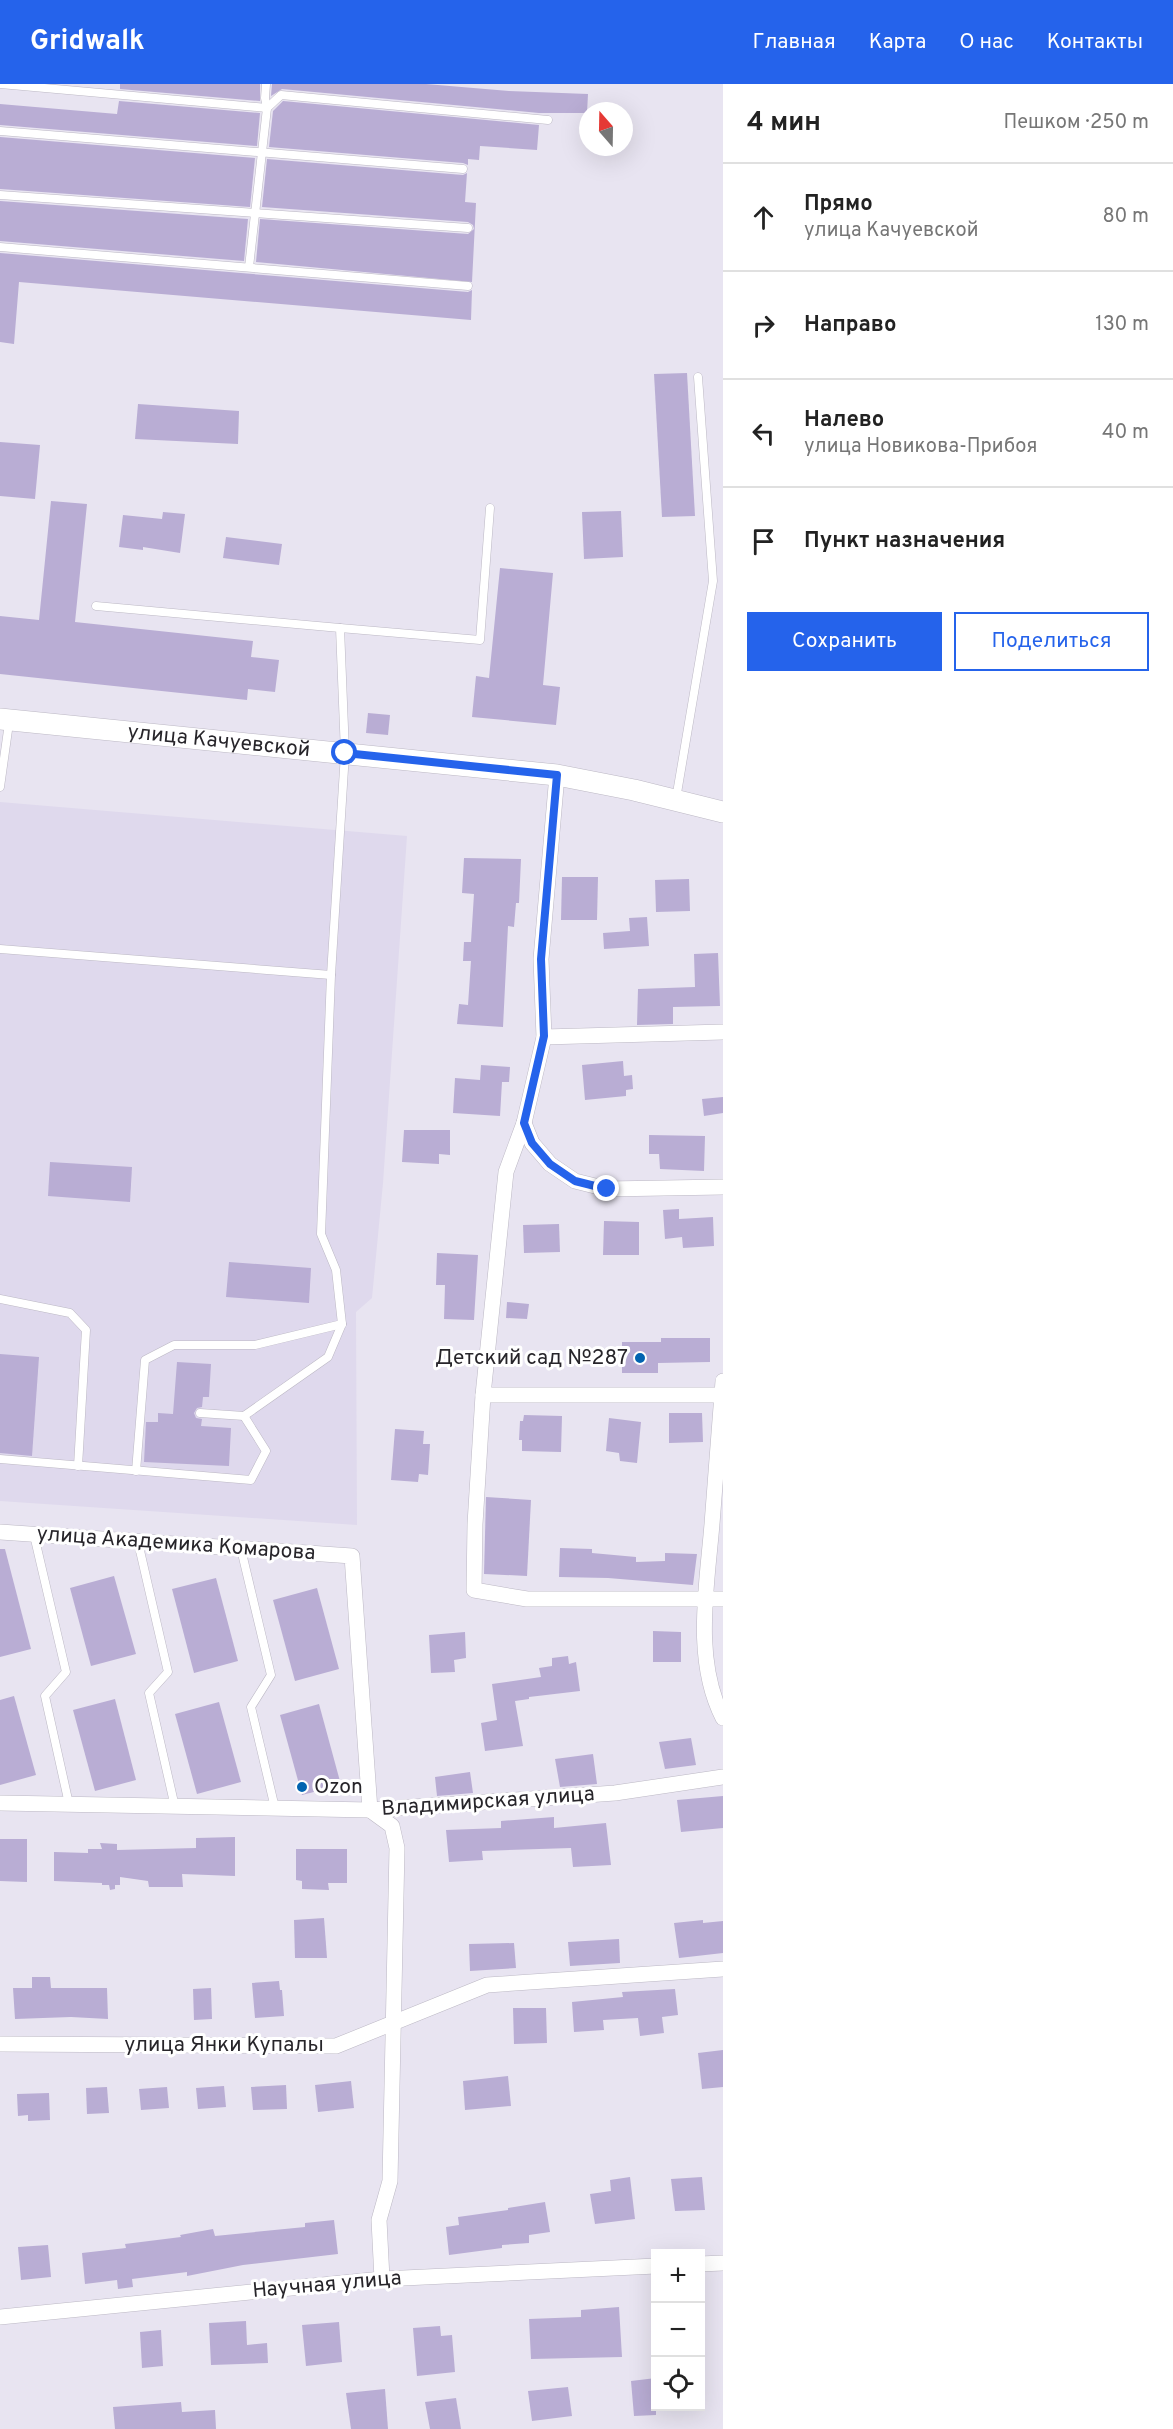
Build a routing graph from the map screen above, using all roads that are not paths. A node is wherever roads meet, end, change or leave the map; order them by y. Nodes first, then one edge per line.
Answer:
1 (0, 84) edge
2 (266, 84) edge
3 (267, 108) junction
4 (548, 120) dead end
5 (0, 131) edge
6 (262, 153) junction
7 (463, 169) dead end
8 (0, 195) edge
9 (255, 214) junction
10 (468, 228) dead end
11 (0, 247) edge
12 (249, 267) junction
13 (468, 286) dead end
14 (698, 377) dead end
15 (490, 508) dead end
16 (96, 606) dead end
17 (340, 628) junction
18 (4, 719) edge
19 (345, 753) junction
20 (557, 775) junction
21 (0, 787) edge
22 (675, 801) junction
23 (723, 812) edge
24 (0, 949) edge
25 (331, 975) junction
26 (723, 1032) edge
27 (544, 1036) junction
28 (524, 1123) junction
29 (723, 1187) edge
30 (0, 1299) edge
31 (342, 1324) junction
32 (723, 1390) edge
33 (483, 1395) junction
34 (200, 1413) dead end
35 (244, 1416) junction
36 (0, 1459) edge
37 (78, 1466) junction
38 (136, 1471) junction
39 (0, 1532) edge
40 (34, 1535) junction
41 (138, 1542) junction
42 (241, 1549) junction
43 (706, 1598) junction
44 (723, 1599) edge
45 (723, 1719) edge
46 (723, 1777) edge
47 (0, 1803) edge
48 (69, 1804) junction
49 (175, 1807) junction
50 (275, 1808) junction
51 (370, 1810) junction
52 (723, 1969) edge
53 (395, 2023) junction
54 (0, 2044) edge
55 (723, 2263) edge
56 (705, 2264) edge
57 (651, 2266) edge
58 (382, 2279) junction
59 (0, 2317) edge

1 - 3 lane
2 - 3 lane
3 - 4 lane
3 - 6 lane
5 - 6 lane
6 - 7 lane
6 - 9 lane
8 - 9 lane
9 - 10 lane
9 - 12 lane
11 - 12 lane
12 - 13 lane
14 - 22 lane
15 - 17 lane
16 - 17 lane
17 - 19 lane
18 - 19 street, улица Качуевской
18 - 21 lane
19 - 20 street, улица Качуевской
19 - 25 lane
20 - 22 street, улица Качуевской
20 - 27 street
22 - 23 street, улица Качуевской
24 - 25 lane
25 - 31 lane
26 - 27 street
27 - 28 street
28 - 29 street
28 - 33 street
30 - 37 lane
31 - 35 lane
31 - 38 lane
32 - 33 street
32 - 43 street
33 - 43 street
34 - 35 lane
35 - 38 lane
36 - 37 lane
37 - 38 lane
39 - 40 street, улица Академика Комарова
40 - 41 street, улица Академика Комарова
40 - 48 lane
41 - 42 street, улица Академика Комарова
41 - 49 lane
42 - 50 lane
42 - 51 street, улица Академика Комарова
43 - 44 street
43 - 45 street
46 - 51 street, Владимирская улица
47 - 48 street, Владимирская улица
48 - 49 street, Владимирская улица
49 - 50 street, Владимирская улица
50 - 51 street, Владимирская улица
51 - 53 street
52 - 53 street, улица Янки Купалы
53 - 54 street, улица Янки Купалы
53 - 58 street
55 - 56 street
57 - 58 street, Научная улица
58 - 59 street, Научная улица

